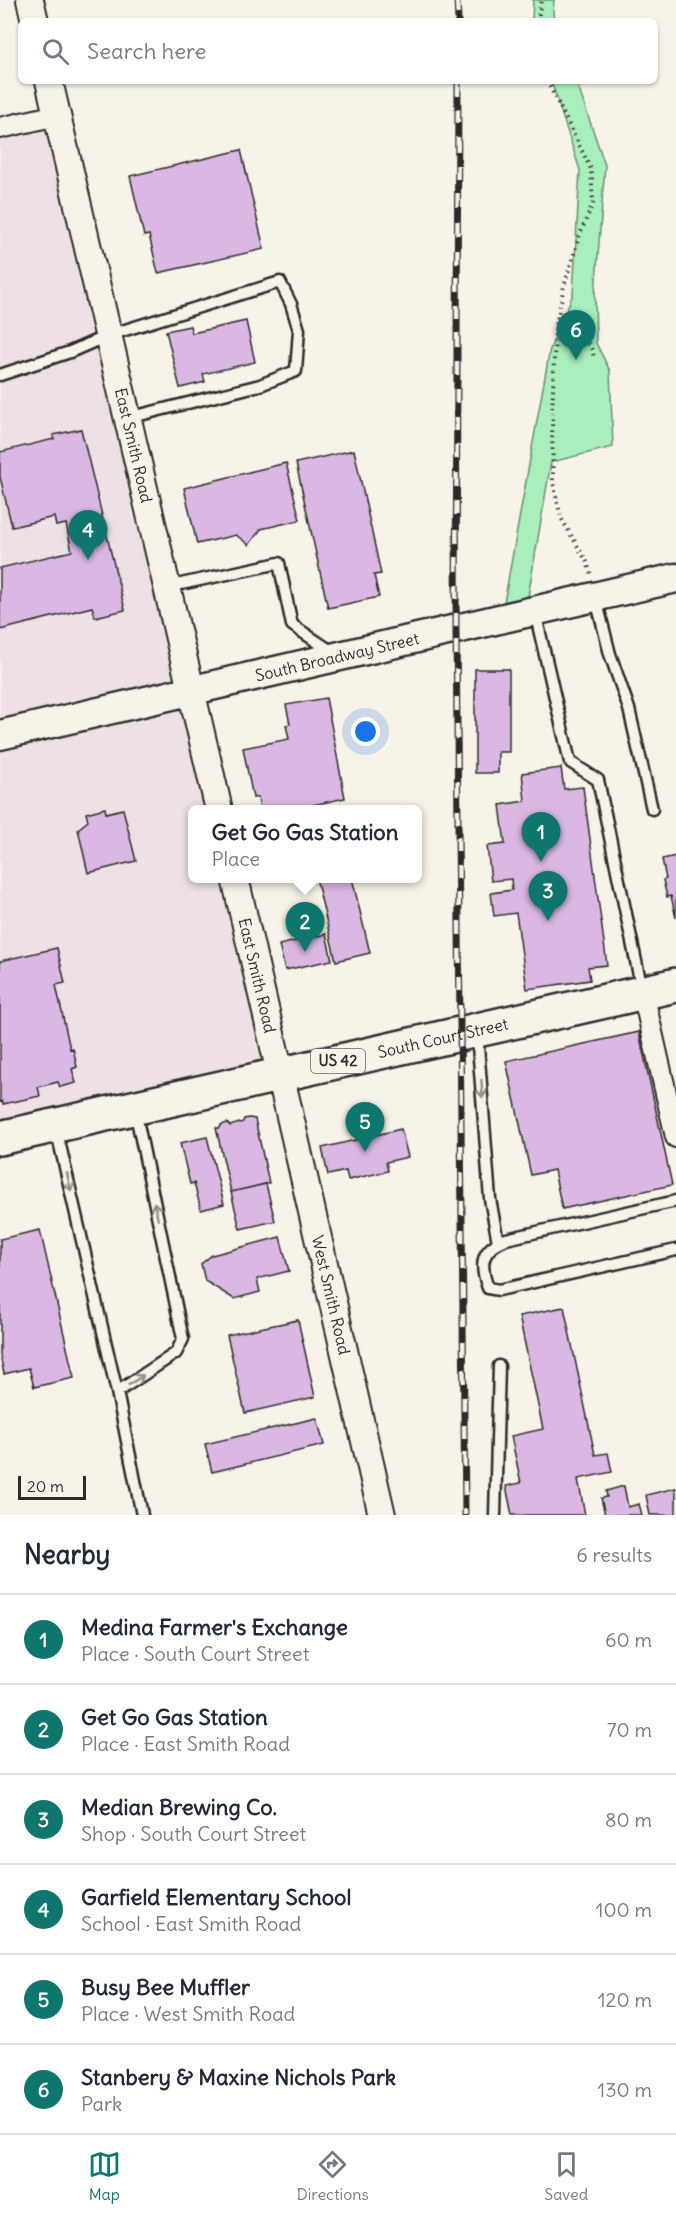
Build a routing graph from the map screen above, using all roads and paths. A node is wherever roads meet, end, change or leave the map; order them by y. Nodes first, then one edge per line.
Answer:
1 (30, 0) edge
2 (541, 0) edge
3 (34, 18) edge
4 (538, 18) edge
5 (50, 84) edge
6 (548, 84) edge
7 (57, 115) junction
8 (0, 128) edge
9 (555, 331) junction
10 (109, 334) junction
11 (594, 360) dead end
12 (0, 375) edge
13 (128, 418) junction
14 (676, 578) edge
15 (167, 587) junction
16 (593, 587) junction
17 (535, 611) junction
18 (340, 657) junction
19 (191, 692) junction
20 (0, 735) edge
21 (218, 805) edge
22 (652, 809) dead end
23 (236, 883) edge
24 (676, 985) edge
25 (643, 993) junction
26 (477, 1030) junction
27 (280, 1073) junction
28 (134, 1107) junction
29 (56, 1125) junction
30 (676, 1137) edge
31 (0, 1138) edge
32 (676, 1201) edge
33 (498, 1242) junction
34 (676, 1250) edge
35 (499, 1366) dead end
36 (117, 1392) junction
37 (142, 1515) edge
38 (382, 1515) edge
39 (495, 1515) edge

1 - 3 street
2 - 4 path
5 - 7 street, East Smith Road
6 - 9 path
7 - 8 street
7 - 10 street, East Smith Road
9 - 11 path
9 - 16 path
10 - 12 lane
10 - 13 street, East Smith Road
10 - 13 lane
13 - 15 street, East Smith Road
14 - 16 main road, South Broadway Street
15 - 18 lane
15 - 19 street, East Smith Road
16 - 17 main road, South Broadway Street
16 - 22 lane
17 - 18 main road, South Broadway Street
17 - 25 lane
18 - 19 main road, South Broadway Street
19 - 20 main road, South Broadway Street
19 - 21 street, East Smith Road
23 - 27 street, East Smith Road
24 - 25 highway, South Court Street / US 42
25 - 26 highway, South Court Street / US 42
25 - 30 street
26 - 27 highway, South Court Street / US 42
26 -> 33 lane
27 - 28 highway, South Court Street / US 42
27 - 38 street, West Smith Road
28 - 29 highway, South Court Street / US 42
36 -> 28 lane
29 - 31 highway, South Court Street / US 42
29 -> 36 lane
32 - 33 lane
33 - 34 lane
35 - 39 lane
36 - 37 lane

